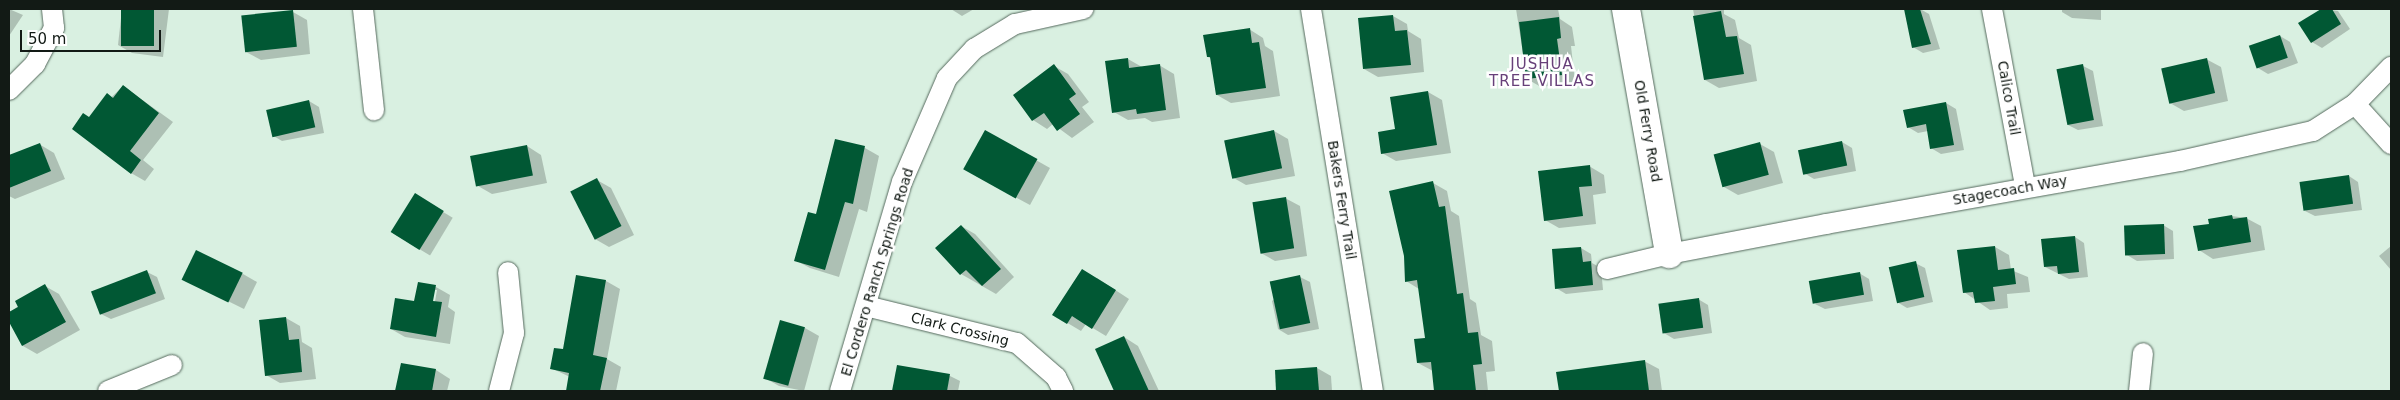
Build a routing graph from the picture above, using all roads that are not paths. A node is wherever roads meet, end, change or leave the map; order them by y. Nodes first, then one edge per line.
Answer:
1 (52, 9) edge
2 (364, 9) edge
3 (1083, 9) edge
4 (1311, 9) edge
5 (1626, 9) edge
6 (1992, 9) edge
7 (2391, 67) edge
8 (9, 90) edge
9 (2355, 104) junction
10 (374, 110) dead end
11 (2391, 144) edge
12 (2025, 186) junction
13 (1669, 254) junction
14 (1607, 269) dead end
15 (508, 272) dead end
16 (866, 306) junction
17 (2142, 353) dead end
18 (172, 365) dead end
19 (108, 391) edge
20 (498, 391) edge
21 (840, 391) edge
22 (1063, 391) edge
23 (1373, 391) edge
24 (2139, 391) edge

1 - 8 street
2 - 10 street
3 - 16 street, El Cordero Ranch Springs Road
4 - 23 street, Bakers Ferry Trail
5 - 13 street, Old Ferry Road
6 - 12 street, Calico Trail
7 - 9 street, Stagecoach Way
9 - 11 street
9 - 12 street, Stagecoach Way
12 - 13 street, Stagecoach Way
13 - 14 street, Stagecoach Way
15 - 20 street
16 - 21 street, El Cordero Ranch Springs Road
16 - 22 street, Clark Crossing
17 - 24 street
18 - 19 street

